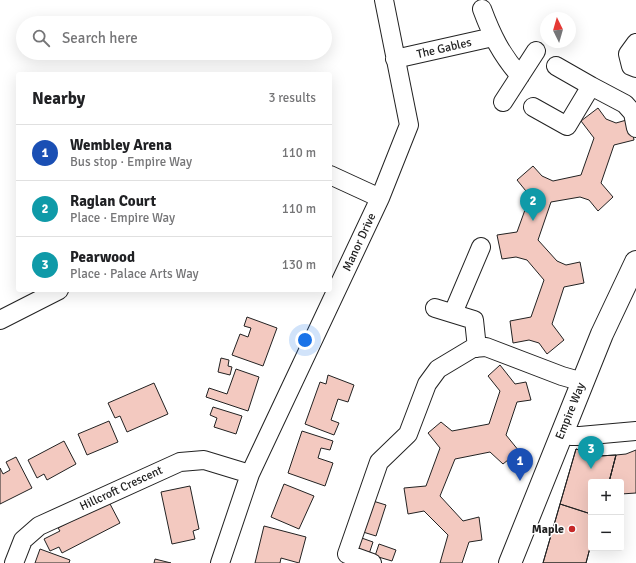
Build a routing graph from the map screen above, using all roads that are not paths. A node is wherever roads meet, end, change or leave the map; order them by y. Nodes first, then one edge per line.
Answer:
1 (384, 0) edge
2 (482, 9) dead end
3 (493, 37) junction
4 (636, 43) edge
5 (536, 51) dead end
6 (395, 59) junction
7 (556, 66) dead end
8 (636, 68) edge
9 (520, 76) junction
10 (591, 86) junction
11 (503, 102) dead end
12 (533, 107) dead end
13 (636, 128) edge
14 (332, 176) edge
15 (380, 198) junction
16 (481, 247) dead end
17 (636, 262) edge
18 (54, 292) edge
19 (435, 308) dead end
20 (454, 313) junction
21 (0, 320) edge
22 (477, 348) junction
23 (583, 382) junction
24 (562, 431) junction
25 (636, 431) edge
26 (250, 474) junction
27 (14, 563) edge
28 (220, 563) edge
29 (372, 563) edge
30 (510, 563) edge

1 - 6 street, Manor Drive
2 - 3 street
3 - 6 street, The Gables
3 - 9 street
4 - 8 street
5 - 9 street
6 - 15 street, Manor Drive
7 - 10 street
9 - 11 street
10 - 12 street
10 - 13 street
14 - 15 street
15 - 26 street, Manor Drive
16 - 20 street
17 - 23 main road, Empire Way
18 - 21 street
19 - 20 street
20 - 22 street
22 - 23 street
22 - 29 street
23 - 24 main road, Empire Way
24 - 25 street
24 - 30 main road, Empire Way
26 - 27 street, Hillcroft Crescent
26 - 28 street, Manor Drive

